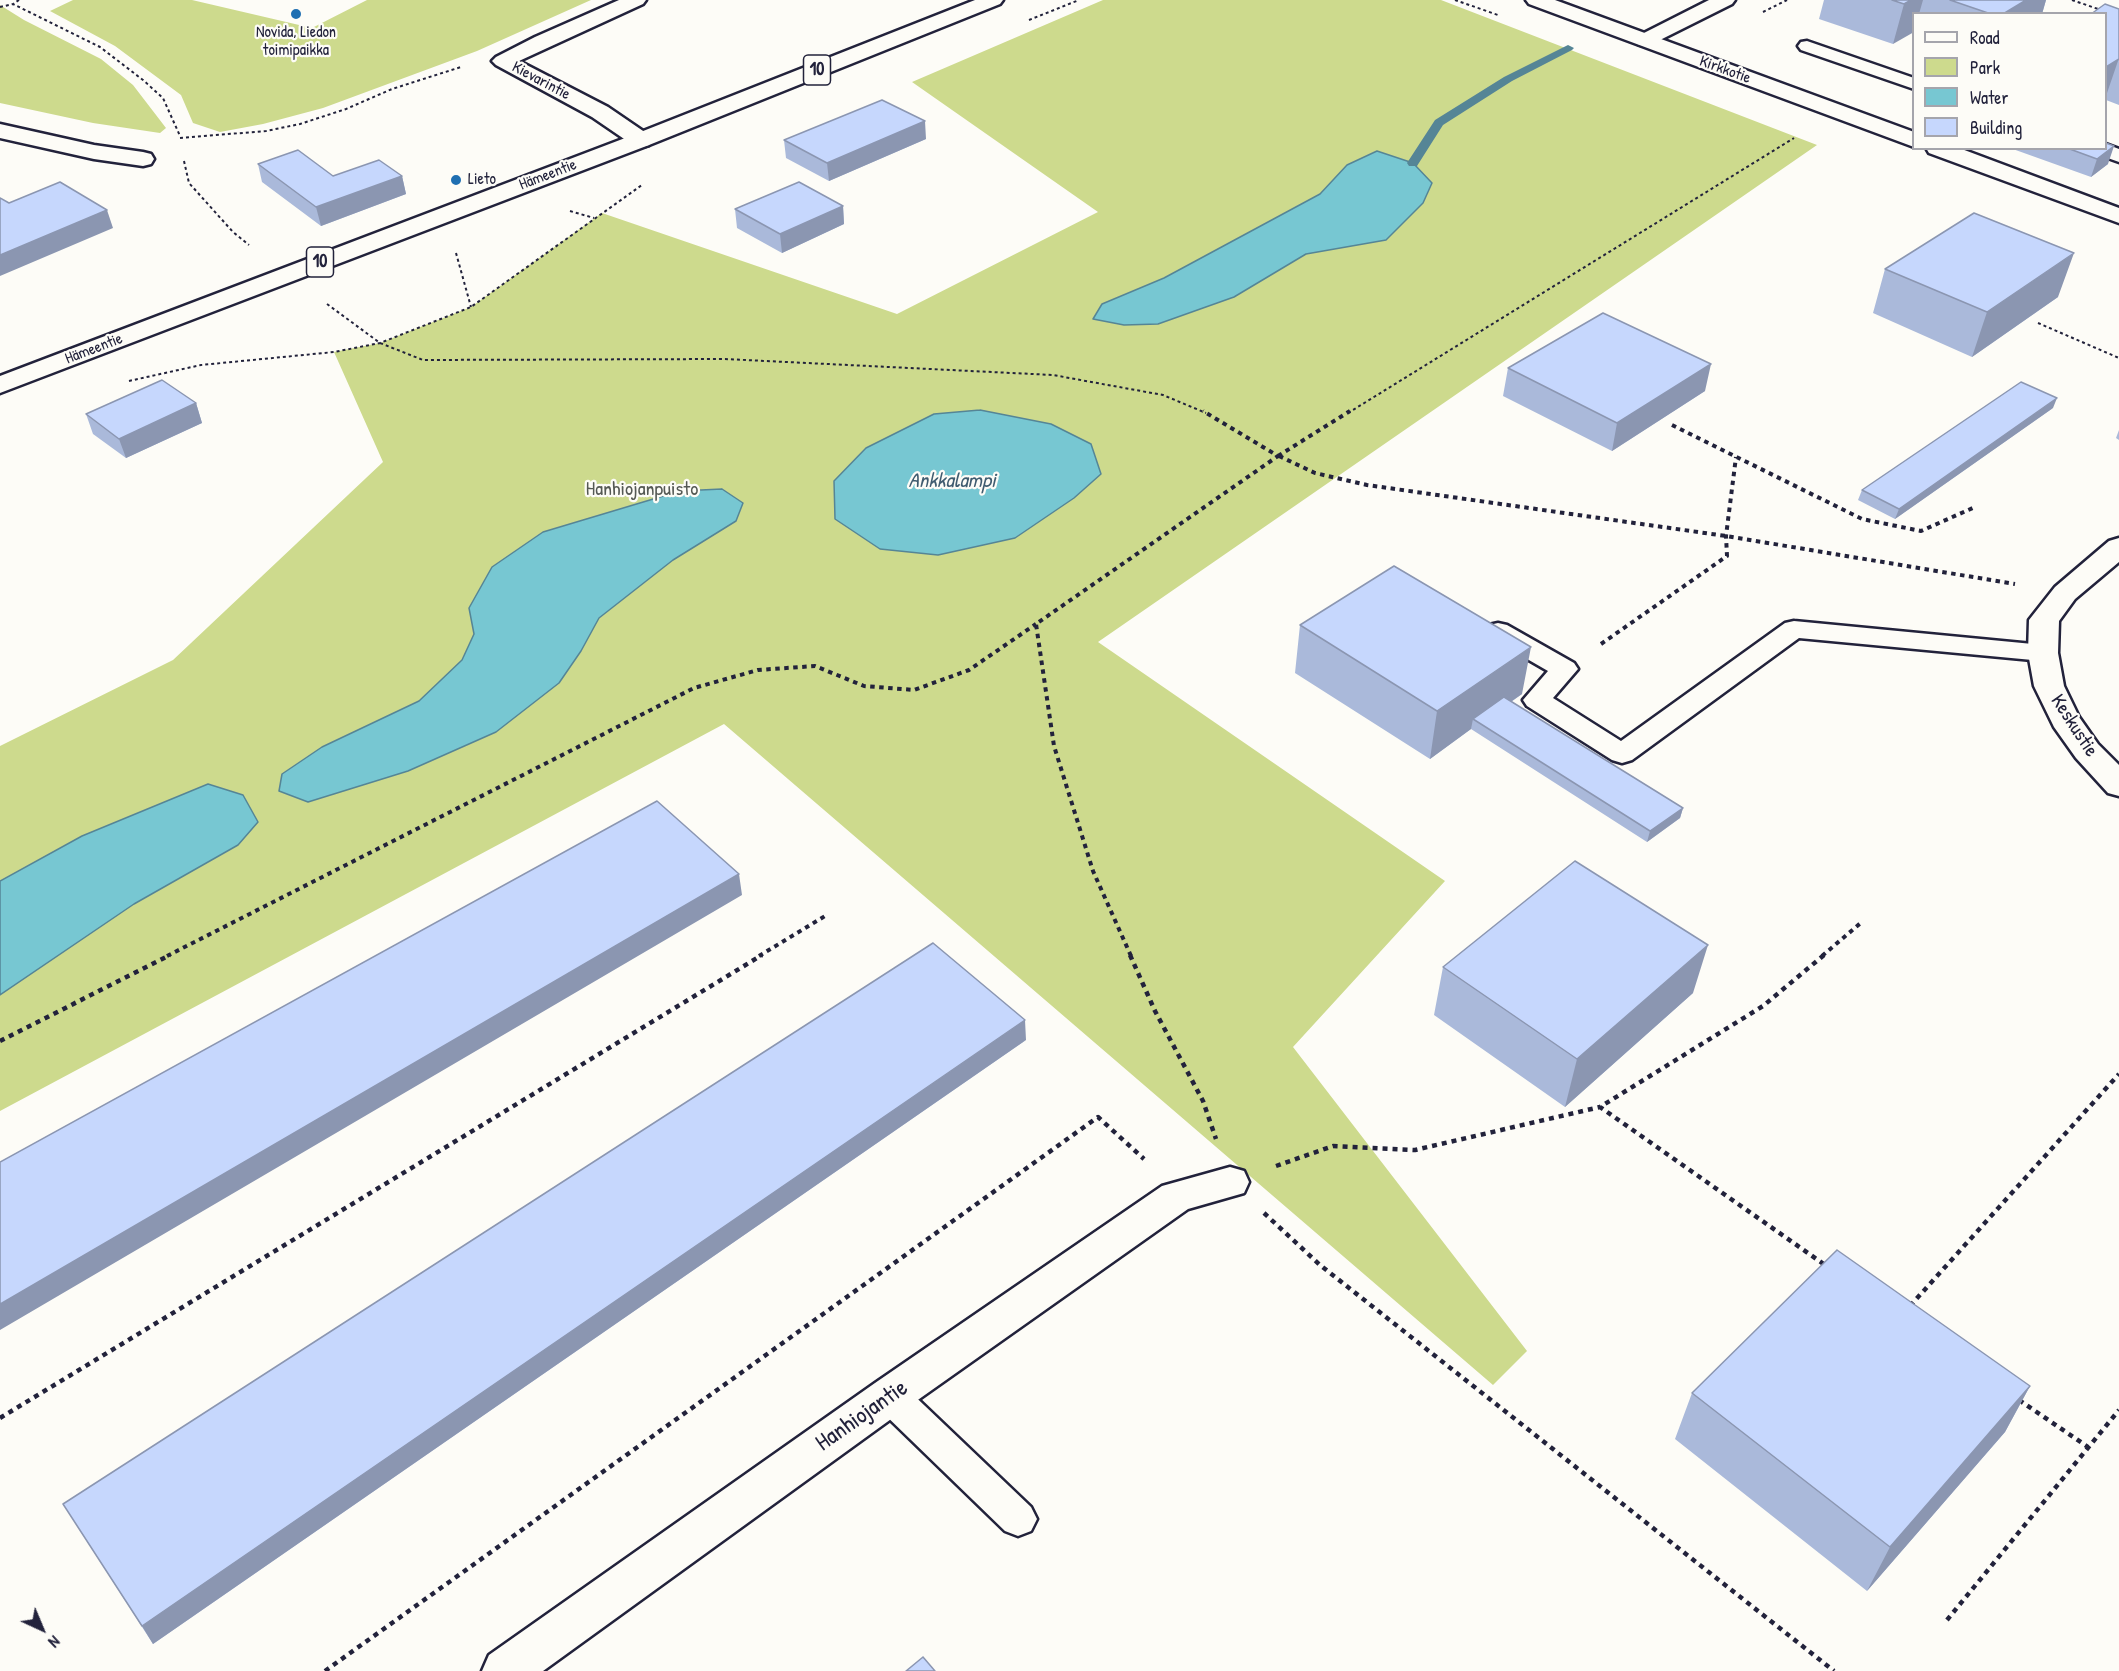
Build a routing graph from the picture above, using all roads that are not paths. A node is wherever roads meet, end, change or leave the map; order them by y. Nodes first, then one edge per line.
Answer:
1 (636, 0) edge
2 (993, 0) edge
3 (1536, 0) edge
4 (1725, 0) edge
5 (1645, 40) junction
6 (1807, 46) dead end
7 (1912, 83) edge
8 (0, 131) edge
9 (1912, 139) edge
10 (641, 140) junction
11 (1943, 150) edge
12 (2103, 150) edge
13 (2119, 156) edge
14 (143, 159) dead end
15 (2117, 212) edge
16 (0, 385) edge
17 (2119, 547) edge
18 (1474, 617) edge
19 (2043, 653) junction
20 (2119, 785) edge
21 (1230, 1182) road end
22 (890, 1396) junction
23 (1018, 1519) dead end
24 (505, 1671) edge

1 - 10 main road, Kievarintie
2 - 10 main road, Hämeentie / 10
3 - 5 main road, Kirkkotie
4 - 5 main road
5 - 9 main road, Kirkkotie
6 - 7 lane
8 - 14 main road
10 - 16 main road, Hämeentie / 10
11 - 15 main road
12 - 13 lane
17 - 19 main road, Keskustie
18 - 19 lane
19 - 20 main road, Keskustie
21 - 22 main road, Hanhiojantie
22 - 23 lane
22 - 24 main road, Hanhiojantie

